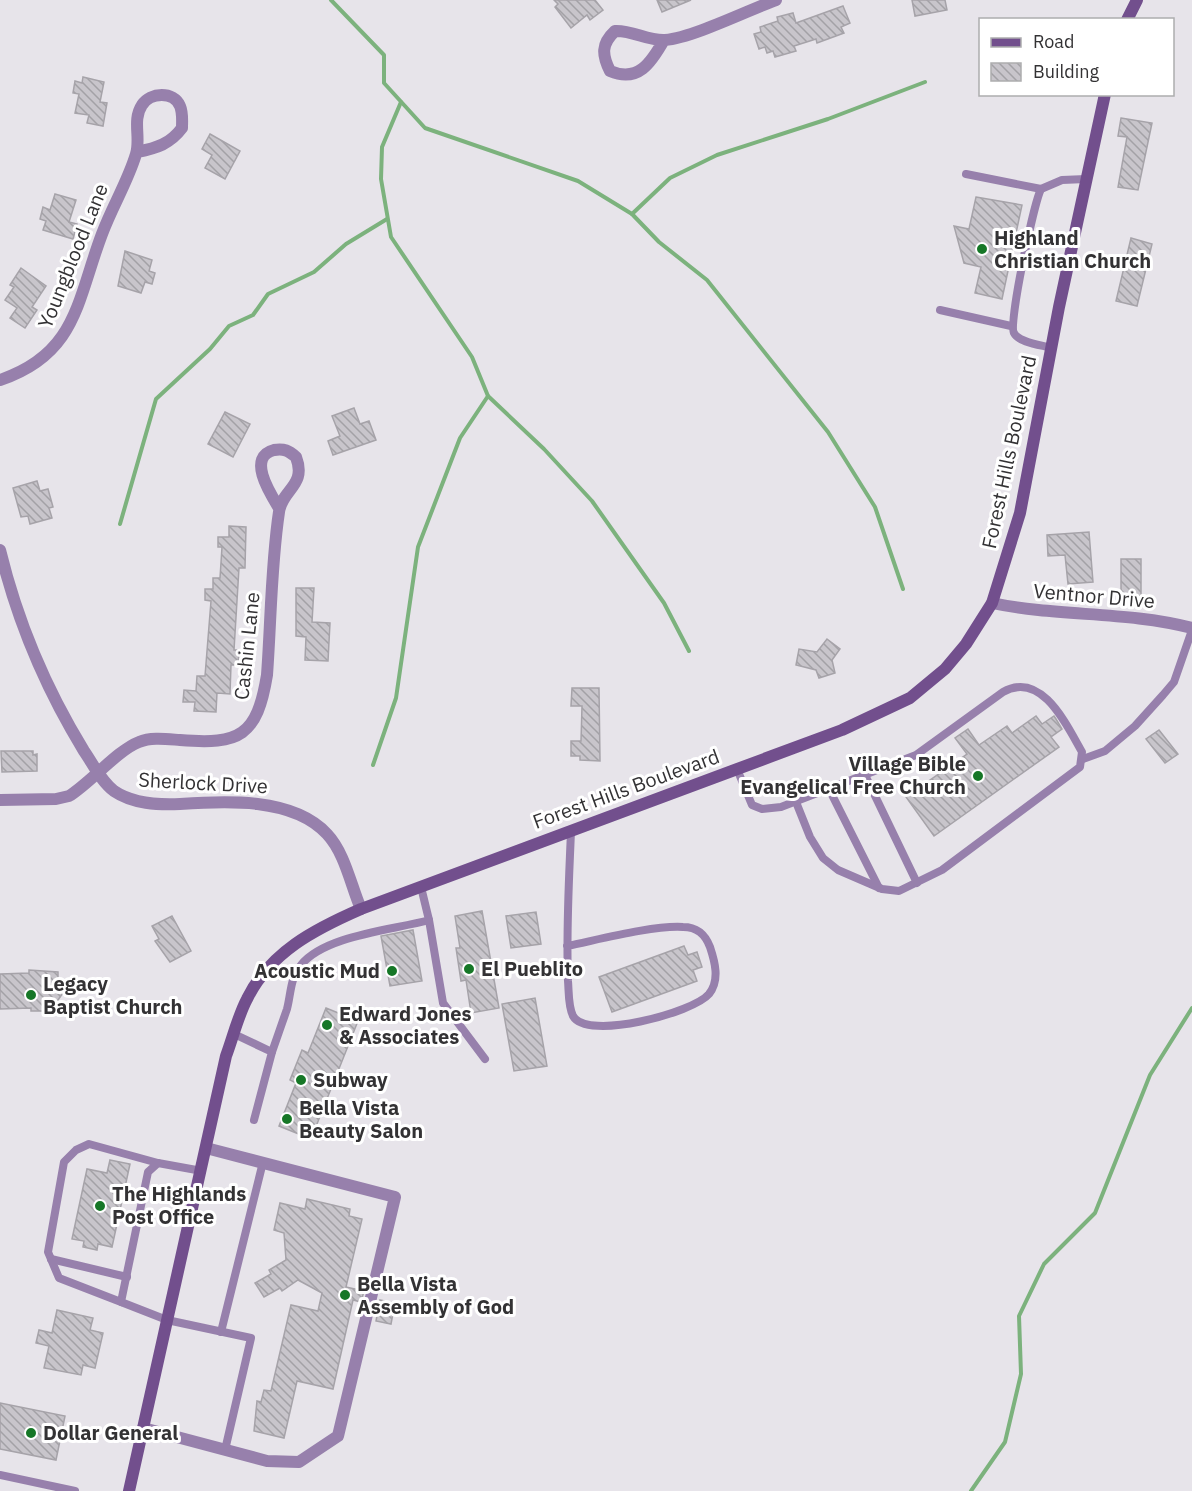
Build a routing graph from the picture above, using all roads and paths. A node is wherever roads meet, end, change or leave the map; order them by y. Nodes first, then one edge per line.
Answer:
1 (776, 0) edge
2 (1137, 0) edge
3 (1128, 18) edge
4 (664, 40) junction
5 (1105, 96) edge
6 (137, 152) junction
7 (966, 174) dead end
8 (1086, 179) junction
9 (1041, 189) junction
10 (940, 310) dead end
11 (1011, 326) junction
12 (1052, 348) junction
13 (0, 380) edge
14 (279, 508) junction
15 (0, 549) edge
16 (5, 593) edge
17 (992, 603) junction
18 (1192, 629) edge
19 (1083, 759) junction
20 (737, 769) junction
21 (98, 772) junction
22 (865, 775) junction
23 (829, 789) junction
24 (0, 800) edge
25 (796, 802) junction
26 (571, 831) junction
27 (917, 883) junction
28 (421, 887) junction
29 (879, 888) junction
30 (361, 909) junction
31 (429, 920) junction
32 (567, 946) junction
33 (234, 1034) junction
34 (272, 1052) junction
35 (485, 1059) dead end
36 (254, 1119) dead end
37 (206, 1148) junction
38 (263, 1162) junction
39 (158, 1163) junction
40 (202, 1171) junction
41 (51, 1259) junction
42 (127, 1277) junction
43 (121, 1302) junction
44 (167, 1320) junction
45 (221, 1332) junction
46 (143, 1428) junction
47 (225, 1450) junction
48 (0, 1475) edge
49 (71, 1491) edge
50 (129, 1491) edge

1 - 4 street
2 - 3 main road
4 - 4 street
5 - 8 main road, Forest Hills Boulevard
6 - 6 street, Youngblood Lane
6 - 13 street, Youngblood Lane
7 - 9 lane
8 - 9 lane
8 - 12 main road, Forest Hills Boulevard
9 - 11 lane
10 - 11 lane
11 - 12 lane
12 - 17 main road, Forest Hills Boulevard
14 - 14 street
14 - 21 street, Cashin Lane
15 - 16 street, Sherlock Drive
16 - 21 street, Sherlock Drive
17 - 18 street, Ventnor Drive
17 - 20 main road, Forest Hills Boulevard
18 - 19 lane
19 - 22 lane
19 - 27 lane
20 - 25 lane
20 - 26 main road, Forest Hills Boulevard
21 - 24 street, Cashin Lane
21 - 30 street, Sherlock Drive
22 - 23 lane
22 - 27 lane
23 - 25 lane
23 - 29 lane
25 - 29 lane
26 - 28 main road, Forest Hills Boulevard
26 - 32 lane
27 - 29 lane
28 - 30 main road, Forest Hills Boulevard
28 - 31 lane
30 - 33 main road, Forest Hills Boulevard
31 - 34 lane
31 - 35 lane
32 - 32 lane
33 - 34 lane
33 - 37 main road, Forest Hills Boulevard
34 - 36 lane
37 - 38 street
37 - 40 main road, Forest Hills Boulevard
38 - 45 lane
38 - 47 street
39 - 40 lane
39 - 41 lane
39 - 42 lane
40 - 44 main road, Forest Hills Boulevard
41 - 42 lane
41 - 43 lane
42 - 43 lane
43 - 44 lane
44 - 45 lane
44 - 46 main road, Forest Hills Boulevard
45 - 47 lane
46 - 47 street
46 - 50 main road, Forest Hills Boulevard
48 - 49 lane

